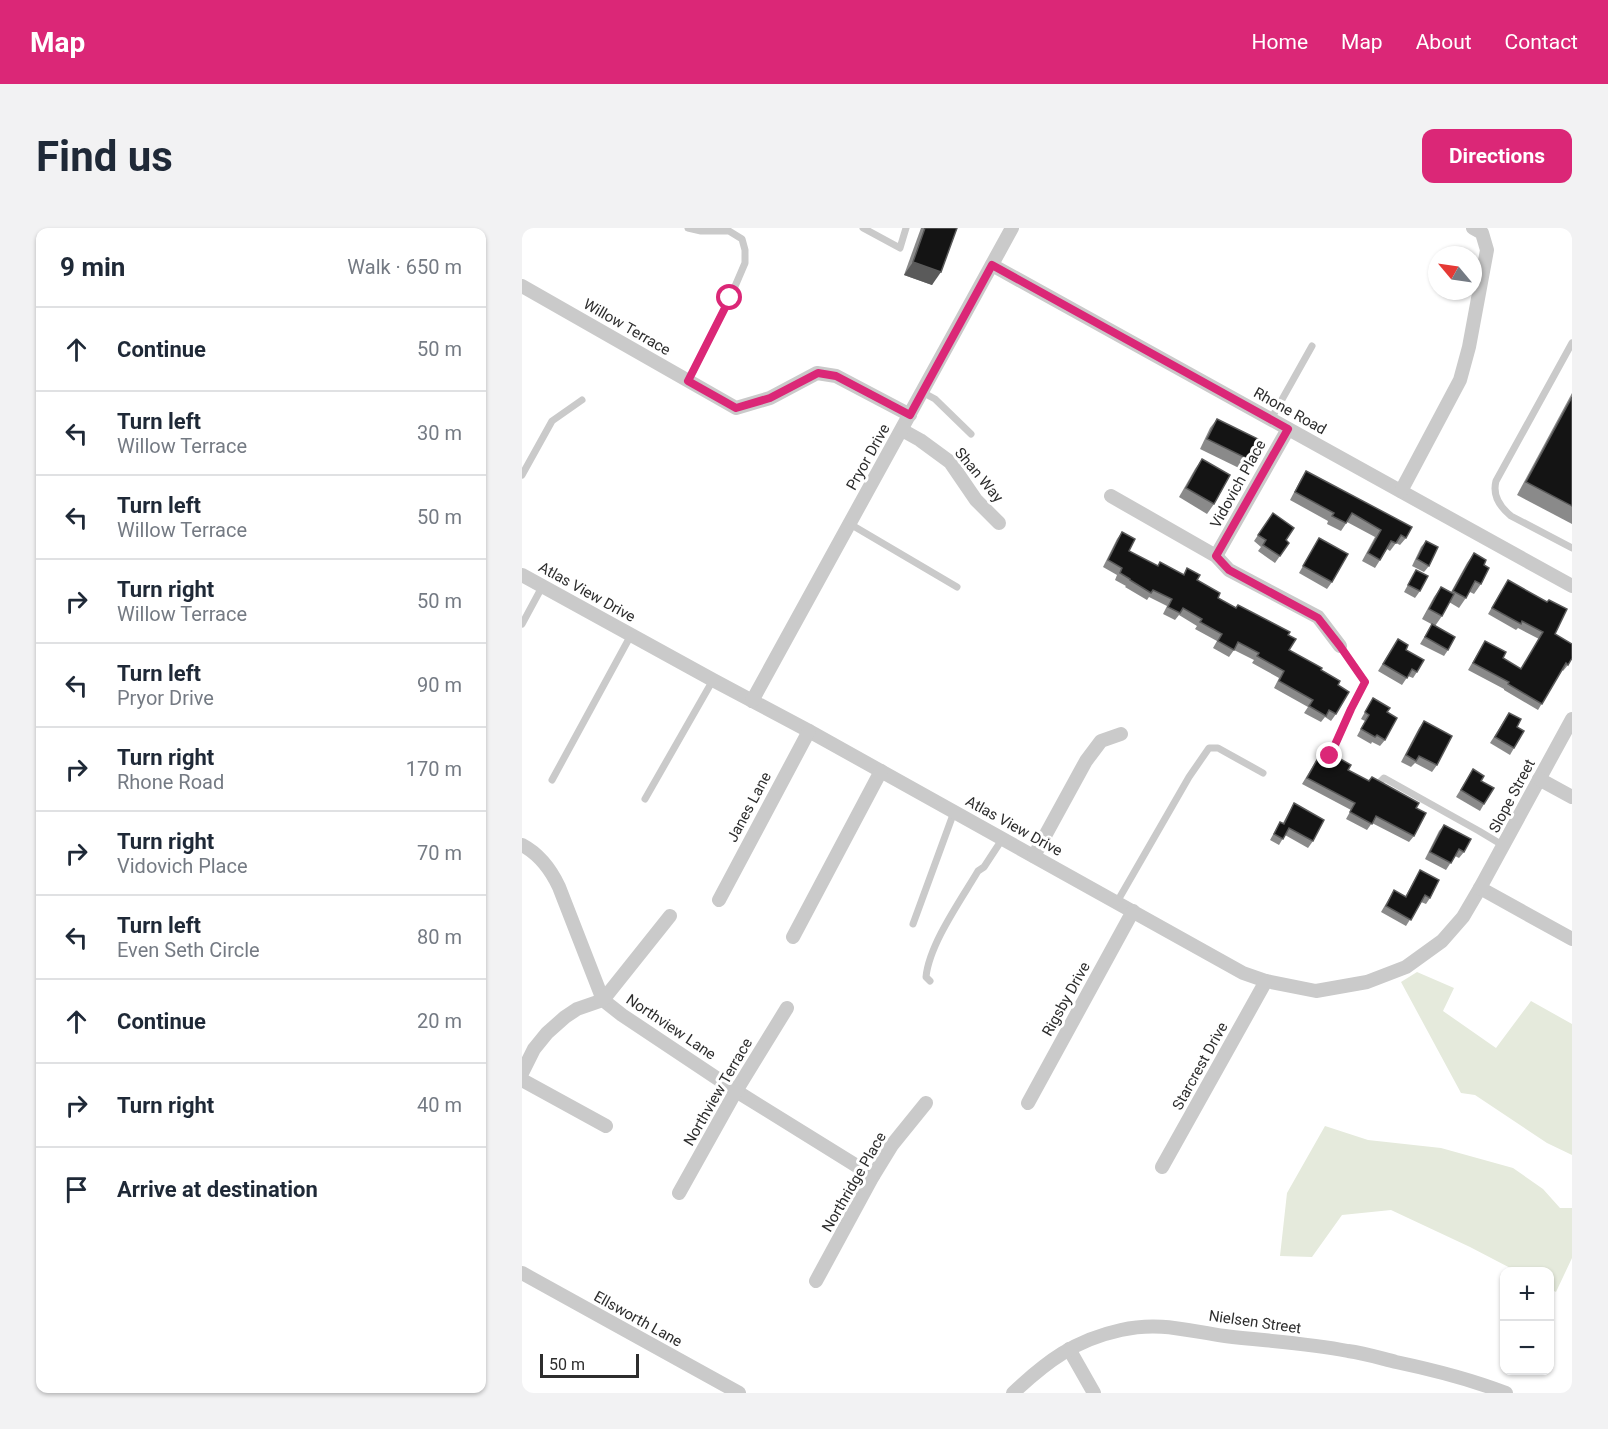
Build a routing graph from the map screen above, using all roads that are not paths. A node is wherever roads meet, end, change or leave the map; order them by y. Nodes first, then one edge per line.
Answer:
1 (688, 228) edge
2 (863, 228) edge
3 (906, 228) edge
4 (1012, 228) edge
5 (1473, 228) edge
6 (992, 265) junction
7 (522, 286) edge
8 (1572, 343) edge
9 (1312, 346) dead end
10 (688, 381) junction
11 (922, 392) junction
12 (582, 400) dead end
13 (910, 415) junction
14 (1271, 419) junction
15 (1288, 429) junction
16 (902, 430) junction
17 (971, 434) dead end
18 (522, 475) edge
19 (1401, 491) junction
20 (1111, 496) dead end
21 (999, 523) dead end
22 (850, 524) junction
23 (1572, 548) edge
24 (1216, 556) junction
25 (522, 575) edge
26 (542, 586) junction
27 (1572, 586) edge
28 (957, 587) dead end
29 (522, 624) edge
30 (631, 635) junction
31 (1340, 646) joint
32 (713, 680) junction
33 (752, 701) junction
34 (1572, 719) edge
35 (809, 731) junction
36 (1121, 734) dead end
37 (1330, 756) edge
38 (881, 771) junction
39 (1263, 772) dead end
40 (1539, 779) junction
41 (552, 780) dead end
42 (1378, 784) edge
43 (1572, 797) edge
44 (645, 799) dead end
45 (954, 812) junction
46 (1003, 838) junction
47 (522, 845) edge
48 (1504, 846) junction
49 (1034, 856) junction
50 (1480, 888) junction
51 (719, 900) dead end
52 (1117, 902) junction
53 (1133, 911) junction
54 (670, 916) dead end
55 (913, 924) dead end
56 (793, 937) dead end
57 (1572, 939) edge
58 (930, 981) dead end
59 (1266, 981) junction
60 (603, 1000) junction
61 (787, 1008) dead end
62 (522, 1073) edge
63 (522, 1080) edge
64 (736, 1091) junction
65 (926, 1103) dead end
66 (1028, 1103) dead end
67 (606, 1126) dead end
68 (1162, 1167) dead end
69 (873, 1176) junction
70 (678, 1193) dead end
71 (522, 1273) edge
72 (816, 1281) dead end
73 (1069, 1349) junction
74 (732, 1391) edge
75 (1013, 1393) edge
76 (1094, 1393) edge
77 (1506, 1393) edge

1 - 10 lane
2 - 3 lane
4 - 6 street, Pryor Drive
5 - 19 street
6 - 11 street, Pryor Drive
6 - 14 street, Rhone Road
7 - 10 street, Willow Terrace
8 - 23 lane
9 - 14 lane
10 - 13 street, Willow Terrace
11 - 13 street, Pryor Drive
11 - 17 lane
12 - 18 lane
13 - 16 street, Pryor Drive
14 - 15 street, Rhone Road
15 - 19 street, Rhone Road
15 - 24 street, Vidovich Place
16 - 21 street, Shan Way
16 - 22 street, Pryor Drive
19 - 27 street, Rhone Road
20 - 24 street
22 - 28 lane
22 - 33 street, Pryor Drive
24 - 31 street
25 - 26 street, Atlas View Drive
26 - 29 lane
26 - 30 street, Atlas View Drive
30 - 32 street, Atlas View Drive
30 - 41 lane
31 - 37 lane
32 - 33 street, Atlas View Drive
32 - 44 lane
33 - 35 street, Atlas View Drive
34 - 40 street, Slope Street
35 - 38 street, Atlas View Drive
35 - 51 street, Janes Lane
36 - 49 street
38 - 45 street, Atlas View Drive
38 - 56 street
39 - 52 lane
40 - 43 street
40 - 48 street, Slope Street
42 - 48 lane
45 - 46 street, Atlas View Drive
45 - 55 lane
46 - 49 street, Atlas View Drive
46 - 58 lane
47 - 60 street, Northview Lane
48 - 50 street, Slope Street
49 - 52 street, Atlas View Drive
50 - 57 street
50 - 59 street, Atlas View Drive
52 - 53 street, Atlas View Drive
53 - 59 street, Atlas View Drive
53 - 66 street, Rigsby Drive
54 - 60 street
59 - 68 street, Starcrest Drive
60 - 62 street
60 - 64 street, Northview Lane
61 - 64 street, Northview Terrace
63 - 67 street
64 - 69 street, Northview Lane
64 - 70 street, Northview Terrace
65 - 69 street, Northridge Place
69 - 72 street, Northridge Place
71 - 74 street, Ellsworth Lane
73 - 75 street, Nielsen Street
73 - 76 street
73 - 77 street, Nielsen Street

